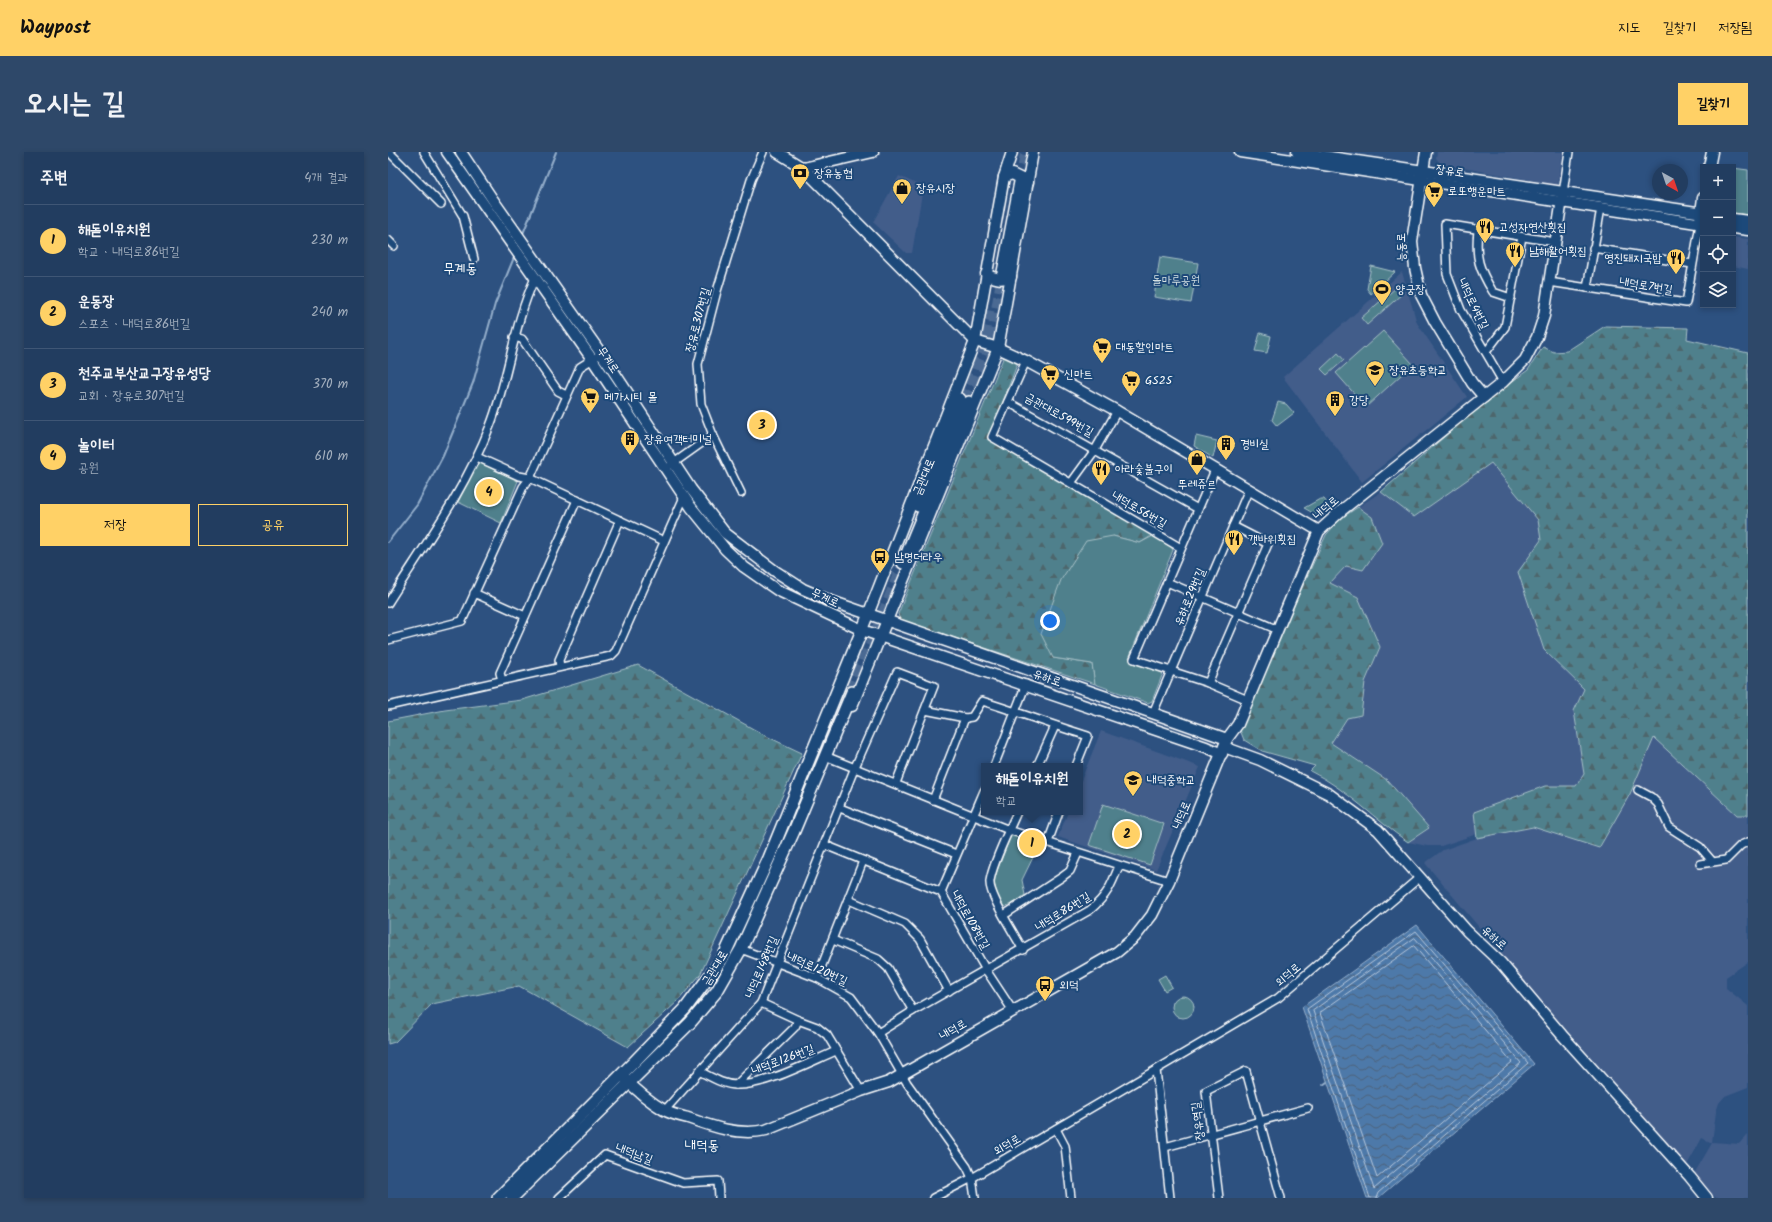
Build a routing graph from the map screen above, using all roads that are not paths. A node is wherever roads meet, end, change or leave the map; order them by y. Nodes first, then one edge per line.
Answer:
1 (389, 152) edge
2 (424, 152) edge
3 (448, 152) edge
4 (461, 152) edge
5 (764, 152) edge
6 (778, 152) edge
7 (873, 152) edge
8 (1012, 152) edge
9 (1033, 152) edge
10 (1240, 152) edge
11 (1297, 152) edge
12 (1426, 152) edge
13 (1570, 152) edge
14 (1712, 152) edge
15 (1710, 164) edge
16 (804, 168) junction
17 (1423, 176) junction
18 (1017, 180) junction
19 (1562, 197) junction
20 (441, 204) dead end
21 (1601, 208) junction
22 (1700, 213) edge
23 (1736, 219) edge
24 (1748, 221) edge
25 (1700, 224) edge
26 (1700, 228) edge
27 (1736, 228) edge
28 (1478, 230) junction
29 (1748, 230) edge
30 (1522, 237) junction
31 (388, 240) edge
32 (1555, 242) junction
33 (394, 246) dead end
34 (1593, 248) junction
35 (474, 259) dead end
36 (1692, 264) junction
37 (999, 273) junction
38 (533, 275) junction
39 (1549, 282) junction
40 (1587, 288) junction
41 (1511, 298) junction
42 (514, 337) junction
43 (975, 341) junction
44 (998, 348) junction
45 (1486, 352) junction
46 (596, 356) junction
47 (1026, 360) junction
48 (1503, 382) junction
49 (566, 395) junction
50 (1484, 397) junction
51 (965, 400) tunnel mouth
52 (1008, 402) junction
53 (1117, 411) junction
54 (713, 435) junction
55 (1095, 450) junction
56 (477, 457) junction
57 (674, 463) junction
58 (665, 469) junction
59 (1215, 470) junction
60 (530, 478) junction
61 (1071, 483) junction
62 (1250, 490) junction
63 (740, 493) dead end
64 (684, 497) junction
65 (577, 500) junction
66 (694, 503) junction
67 (1198, 509) junction
68 (620, 520) junction
69 (1233, 526) junction
70 (1319, 531) junction
71 (664, 541) junction
72 (1181, 548) junction
73 (900, 561) tunnel mouth
74 (1167, 582) junction
75 (474, 593) junction
76 (1202, 597) junction
77 (388, 603) edge
78 (1238, 612) junction
79 (868, 614) junction
80 (525, 616) junction
81 (887, 622) junction
82 (862, 630) junction
83 (1278, 630) junction
84 (882, 636) junction
85 (388, 640) edge
86 (560, 667) junction
87 (1170, 671) junction
88 (502, 680) junction
89 (1208, 683) junction
90 (1026, 684) junction
91 (1248, 700) junction
92 (388, 706) edge
93 (926, 710) junction
94 (1017, 711) junction
95 (1153, 713) junction
96 (965, 718) junction
97 (1055, 726) junction
98 (1224, 747) junction
99 (830, 758) junction
100 (995, 763) edge
101 (1038, 763) edge
102 (1077, 763) edge
103 (855, 767) junction
104 (896, 783) junction
105 (1638, 790) dead end
106 (981, 799) edge
107 (933, 800) junction
108 (840, 808) junction
109 (1016, 815) edge
110 (1058, 815) edge
111 (974, 817) junction
112 (1009, 830) junction
113 (1048, 842) junction
114 (1748, 842) edge
115 (825, 845) junction
116 (1078, 853) junction
117 (956, 854) junction
118 (863, 861) junction
119 (1712, 861) junction
120 (1700, 864) dead end
121 (1119, 866) junction
122 (777, 869) junction
123 (1419, 878) junction
124 (1169, 881) junction
125 (941, 892) junction
126 (848, 900) junction
127 (1004, 915) junction
128 (833, 940) junction
129 (741, 949) junction
130 (1023, 950) junction
131 (723, 958) junction
132 (776, 962) junction
133 (986, 970) junction
134 (817, 978) junction
135 (949, 991) junction
136 (761, 1003) junction
137 (913, 1011) junction
138 (1013, 1011) junction
139 (798, 1020) junction
140 (878, 1033) junction
141 (836, 1052) junction
142 (1156, 1070) junction
143 (699, 1071) junction
144 (902, 1074) junction
145 (621, 1075) junction
146 (629, 1083) junction
147 (736, 1085) junction
148 (861, 1091) junction
149 (1308, 1108) dead end
150 (665, 1110) junction
151 (1260, 1122) junction
152 (1056, 1129) junction
153 (1211, 1134) junction
154 (1165, 1147) junction
155 (972, 1178) junction
156 (498, 1198) edge
157 (512, 1198) edge
158 (559, 1198) edge
159 (719, 1198) edge
160 (933, 1198) edge
161 (975, 1198) edge
162 (1071, 1198) edge
163 (1170, 1198) edge
164 (1219, 1198) edge
165 (1281, 1198) edge
166 (1707, 1198) edge

1 - 20 street
2 - 35 street
3 - 38 main road, 무계로
4 - 46 main road, 무계로
5 - 54 street, 장유로307번길
6 - 16 main road
7 - 16 main road
8 - 18 main road
9 - 18 main road
10 - 17 main road, 장유로
11 - 17 main road, 장유로
12 - 17 main road, 능동로
13 - 19 street
14 - 15 main road
16 - 43 main road
17 - 19 main road, 장유로
17 - 50 main road, 능동로
18 - 37 main road
18 - 37 main road
19 - 21 main road, 장유로
19 - 22 main road, 장유로
19 - 32 main road, 내덕로
21 - 25 main road, 장유로
21 - 34 street
23 - 24 main road
26 - 36 street, 내덕로7번길
27 - 29 main road
28 - 30 street, 내덕로4번길
28 - 41 street, 내덕로4번길
28 - 45 street, 내덕로4번길
30 - 32 street, 내덕로4번길
30 - 41 street, 내덕로4번길
31 - 33 street
32 - 39 main road, 내덕로
34 - 36 street
34 - 40 street
36 - 40 street, 내덕로7번길
37 - 43 main road
37 - 44 main road
38 - 42 street
38 - 46 main road, 무계로
39 - 40 street, 내덕로7번길
39 - 48 main road, 내덕로
41 - 45 street, 내덕로4번길
42 - 49 street
42 - 56 street
43 - 44 main road
43 - 79 main road
44 - 47 main road
44 - 81 main road
45 - 48 street, 내덕로4번길
46 - 49 street
46 - 57 main road, 무계로
46 - 58 main road, 무계로
47 - 52 street, 금관대로599번길
47 - 53 main road
48 - 50 main road, 내덕로
49 - 60 street
50 - 70 main road, 내덕로
51 - 73 main road, 금관대로
52 - 55 street, 금관대로599번길
52 - 61 street, 내덕로56번길
53 - 55 street, 금관대로599번길
53 - 59 main road
54 - 57 street
54 - 63 street, 장유로307번길
55 - 61 street
55 - 67 street, 금관대로599번길
56 - 60 street
56 - 77 street
57 - 58 street
57 - 66 main road, 무계로
58 - 64 main road, 무계로
59 - 62 main road
59 - 67 street
60 - 65 street
60 - 75 street
61 - 72 street, 내덕로56번길
62 - 69 street, 유하로29번길
62 - 70 main road
64 - 66 main road, 무계로
64 - 71 street
65 - 68 street
65 - 80 street
66 - 79 main road, 무계로
66 - 82 main road, 무계로
67 - 72 street
68 - 71 street
68 - 86 street
69 - 76 street, 유하로29번길
69 - 78 street
70 - 83 main road, 내덕로
71 - 86 street
72 - 74 street
74 - 76 street
74 - 87 street
75 - 80 street
75 - 85 street
76 - 78 street
76 - 87 street, 유하로29번길
78 - 83 street
78 - 89 street
79 - 81 main road, 유하로
79 - 82 main road
80 - 88 street
81 - 84 main road
81 - 95 main road, 유하로
82 - 84 main road, 유하로
82 - 131 main road
83 - 91 main road, 내덕로
84 - 90 main road, 유하로
84 - 99 main road
86 - 88 street
87 - 89 street
87 - 95 street, 유하로29번길
88 - 92 street
89 - 91 street
90 - 94 street
90 - 98 main road, 유하로
91 - 98 main road, 내덕로
93 - 96 street
93 - 103 street, 내덕로148번길
93 - 104 street
94 - 96 street
94 - 97 street
94 - 100 street
95 - 98 main road, 유하로
96 - 107 street
97 - 101 street
97 - 102 street
98 - 123 main road, 유하로
98 - 124 main road, 내덕로
99 - 103 street
99 - 122 main road
103 - 104 street
103 - 108 street, 내덕로148번길
104 - 107 street
105 - 119 street
106 - 111 street
107 - 111 street
108 - 115 street, 내덕로148번길
108 - 117 street
109 - 112 street
110 - 113 street
111 - 112 street
111 - 117 street
112 - 113 street
112 - 127 street
113 - 116 street
114 - 119 street
115 - 118 street, 내덕로108번길
115 - 132 street, 내덕로148번길
116 - 121 street
116 - 127 street
117 - 125 street
118 - 125 street, 내덕로108번길
118 - 126 street
119 - 120 street
121 - 124 street
121 - 130 street, 내덕로86번길
122 - 129 main road, 금관대로
122 - 131 main road, 금관대로
123 - 142 street, 외덕로
123 - 166 main road, 유하로
124 - 138 main road, 내덕로
125 - 133 street, 내덕로108번길
126 - 128 street
126 - 135 street
127 - 130 street
128 - 134 street
128 - 137 street
129 - 132 street, 내덕로120번길
129 - 146 main road, 금관대로
130 - 133 street, 내덕로86번길
131 - 145 main road
132 - 134 street, 내덕로120번길
132 - 136 street, 내덕로148번길
133 - 135 street
133 - 138 street, 내덕로108번길
134 - 140 street, 내덕로120번길
135 - 137 street
136 - 139 street, 내덕로126번길
136 - 143 street, 내덕로148번길
137 - 140 street
138 - 144 main road, 내덕로
139 - 141 street, 내덕로126번길
139 - 147 street, 내덕로126번길
140 - 144 street, 내덕로120번길
141 - 147 street, 내덕로126번길
141 - 148 street, 내덕로126번길
142 - 152 street, 외덕로
142 - 154 street
143 - 147 street, 내덕로126번길
143 - 150 street, 내덕로148번길
144 - 148 main road, 내덕로
144 - 155 street
145 - 146 main road, 내덕로
145 - 156 main road
146 - 150 main road, 내덕로
146 - 157 main road, 금관대로
148 - 150 main road, 내덕로
149 - 151 street
151 - 153 street
151 - 153 street, 장유역길
151 - 165 street, 장유역길
152 - 155 street, 외덕로
152 - 162 street
153 - 154 street
153 - 164 street, 장유역길
154 - 163 street
155 - 160 street, 외덕로
155 - 161 street
158 - 159 street, 내덕남길

